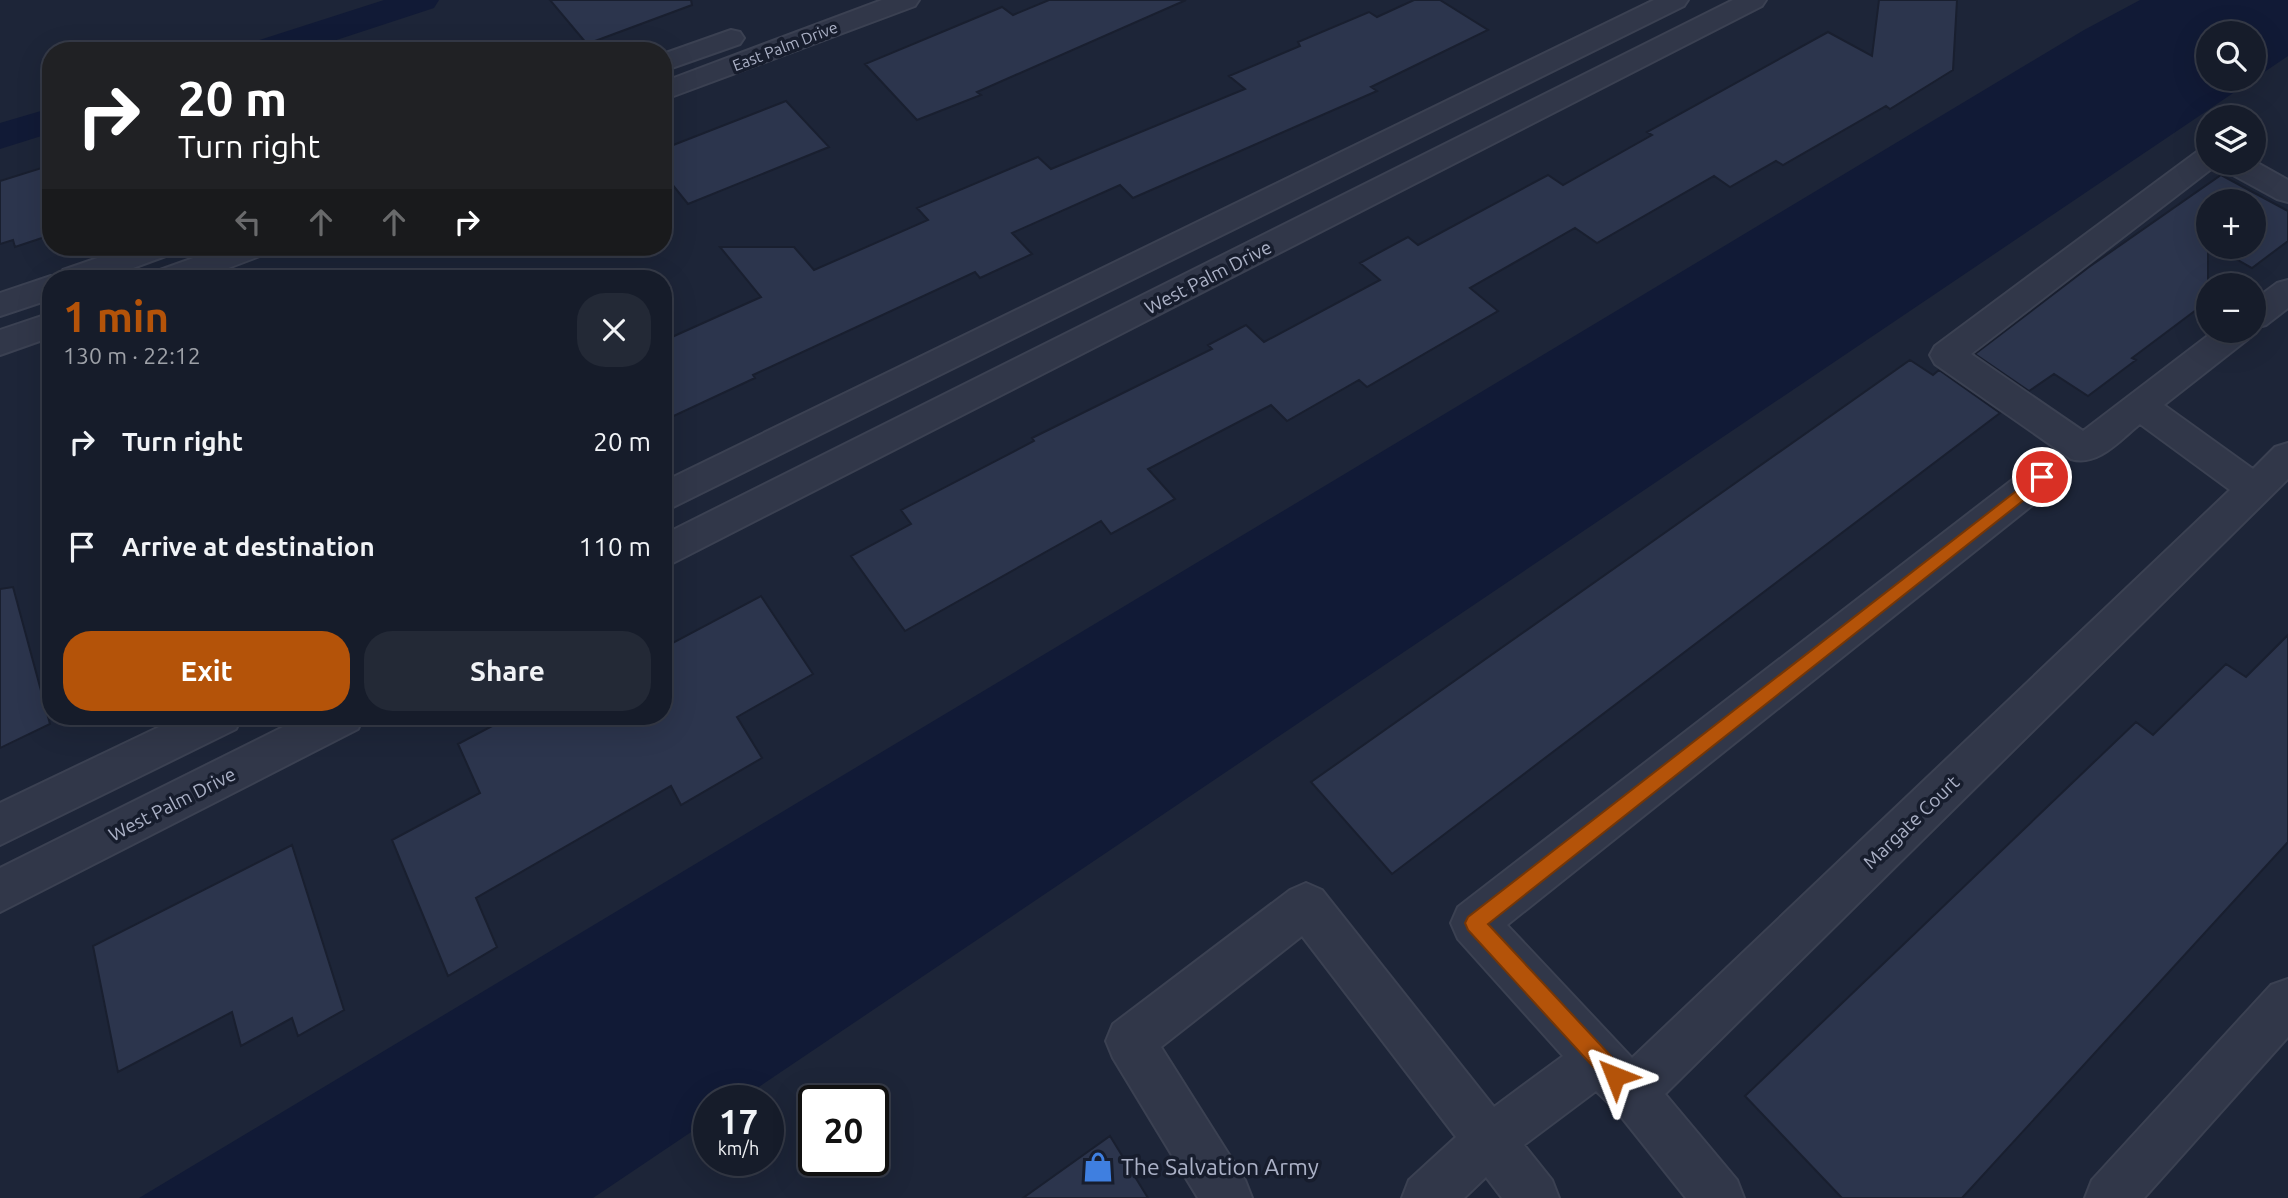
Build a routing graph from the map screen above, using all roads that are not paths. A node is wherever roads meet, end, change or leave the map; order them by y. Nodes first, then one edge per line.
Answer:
1 (906, 0) edge
2 (1675, 0) edge
3 (1753, 0) edge
4 (749, 31) dead end
5 (672, 60) edge
6 (672, 89) edge
7 (1405, 133) junction
8 (1441, 160) junction
9 (2196, 167) edge
10 (2256, 175) edge
11 (2288, 192) edge
12 (135, 256) edge
13 (204, 256) edge
14 (96, 270) edge
15 (183, 270) edge
16 (42, 290) edge
17 (2288, 291) edge
18 (0, 305) edge
19 (2266, 308) edge
20 (42, 327) edge
21 (0, 343) edge
22 (2221, 343) edge
23 (2140, 406) junction
24 (2288, 457) edge
25 (2042, 477) dead end
26 (2255, 489) junction
27 (672, 494) edge
28 (672, 548) edge
29 (204, 725) edge
30 (326, 725) edge
31 (0, 825) edge
32 (0, 891) edge
33 (2288, 1002) edge
34 (1598, 1059) junction
35 (1632, 1092) junction
36 (1490, 1140) junction
37 (1227, 1198) edge
38 (1427, 1198) edge
39 (1534, 1198) edge
40 (1719, 1198) edge
41 (2110, 1198) edge

1 - 6 street, East Palm Drive
2 - 7 street
3 - 8 street, West Palm Drive
4 - 5 street, East Palm Drive
7 - 8 street
7 - 27 street
8 - 28 street, West Palm Drive
9 - 23 street
10 - 11 street
12 - 14 street
13 - 15 street
16 - 18 street
17 - 19 street
20 - 21 street
22 - 23 street
23 - 26 street
24 - 26 street, Margate Court
25 - 34 street
26 - 35 street, Margate Court
29 - 31 street
30 - 32 street, West Palm Drive
33 - 41 street
34 - 35 street
34 - 36 street
35 - 40 street
36 - 37 street
36 - 38 street
36 - 39 street

